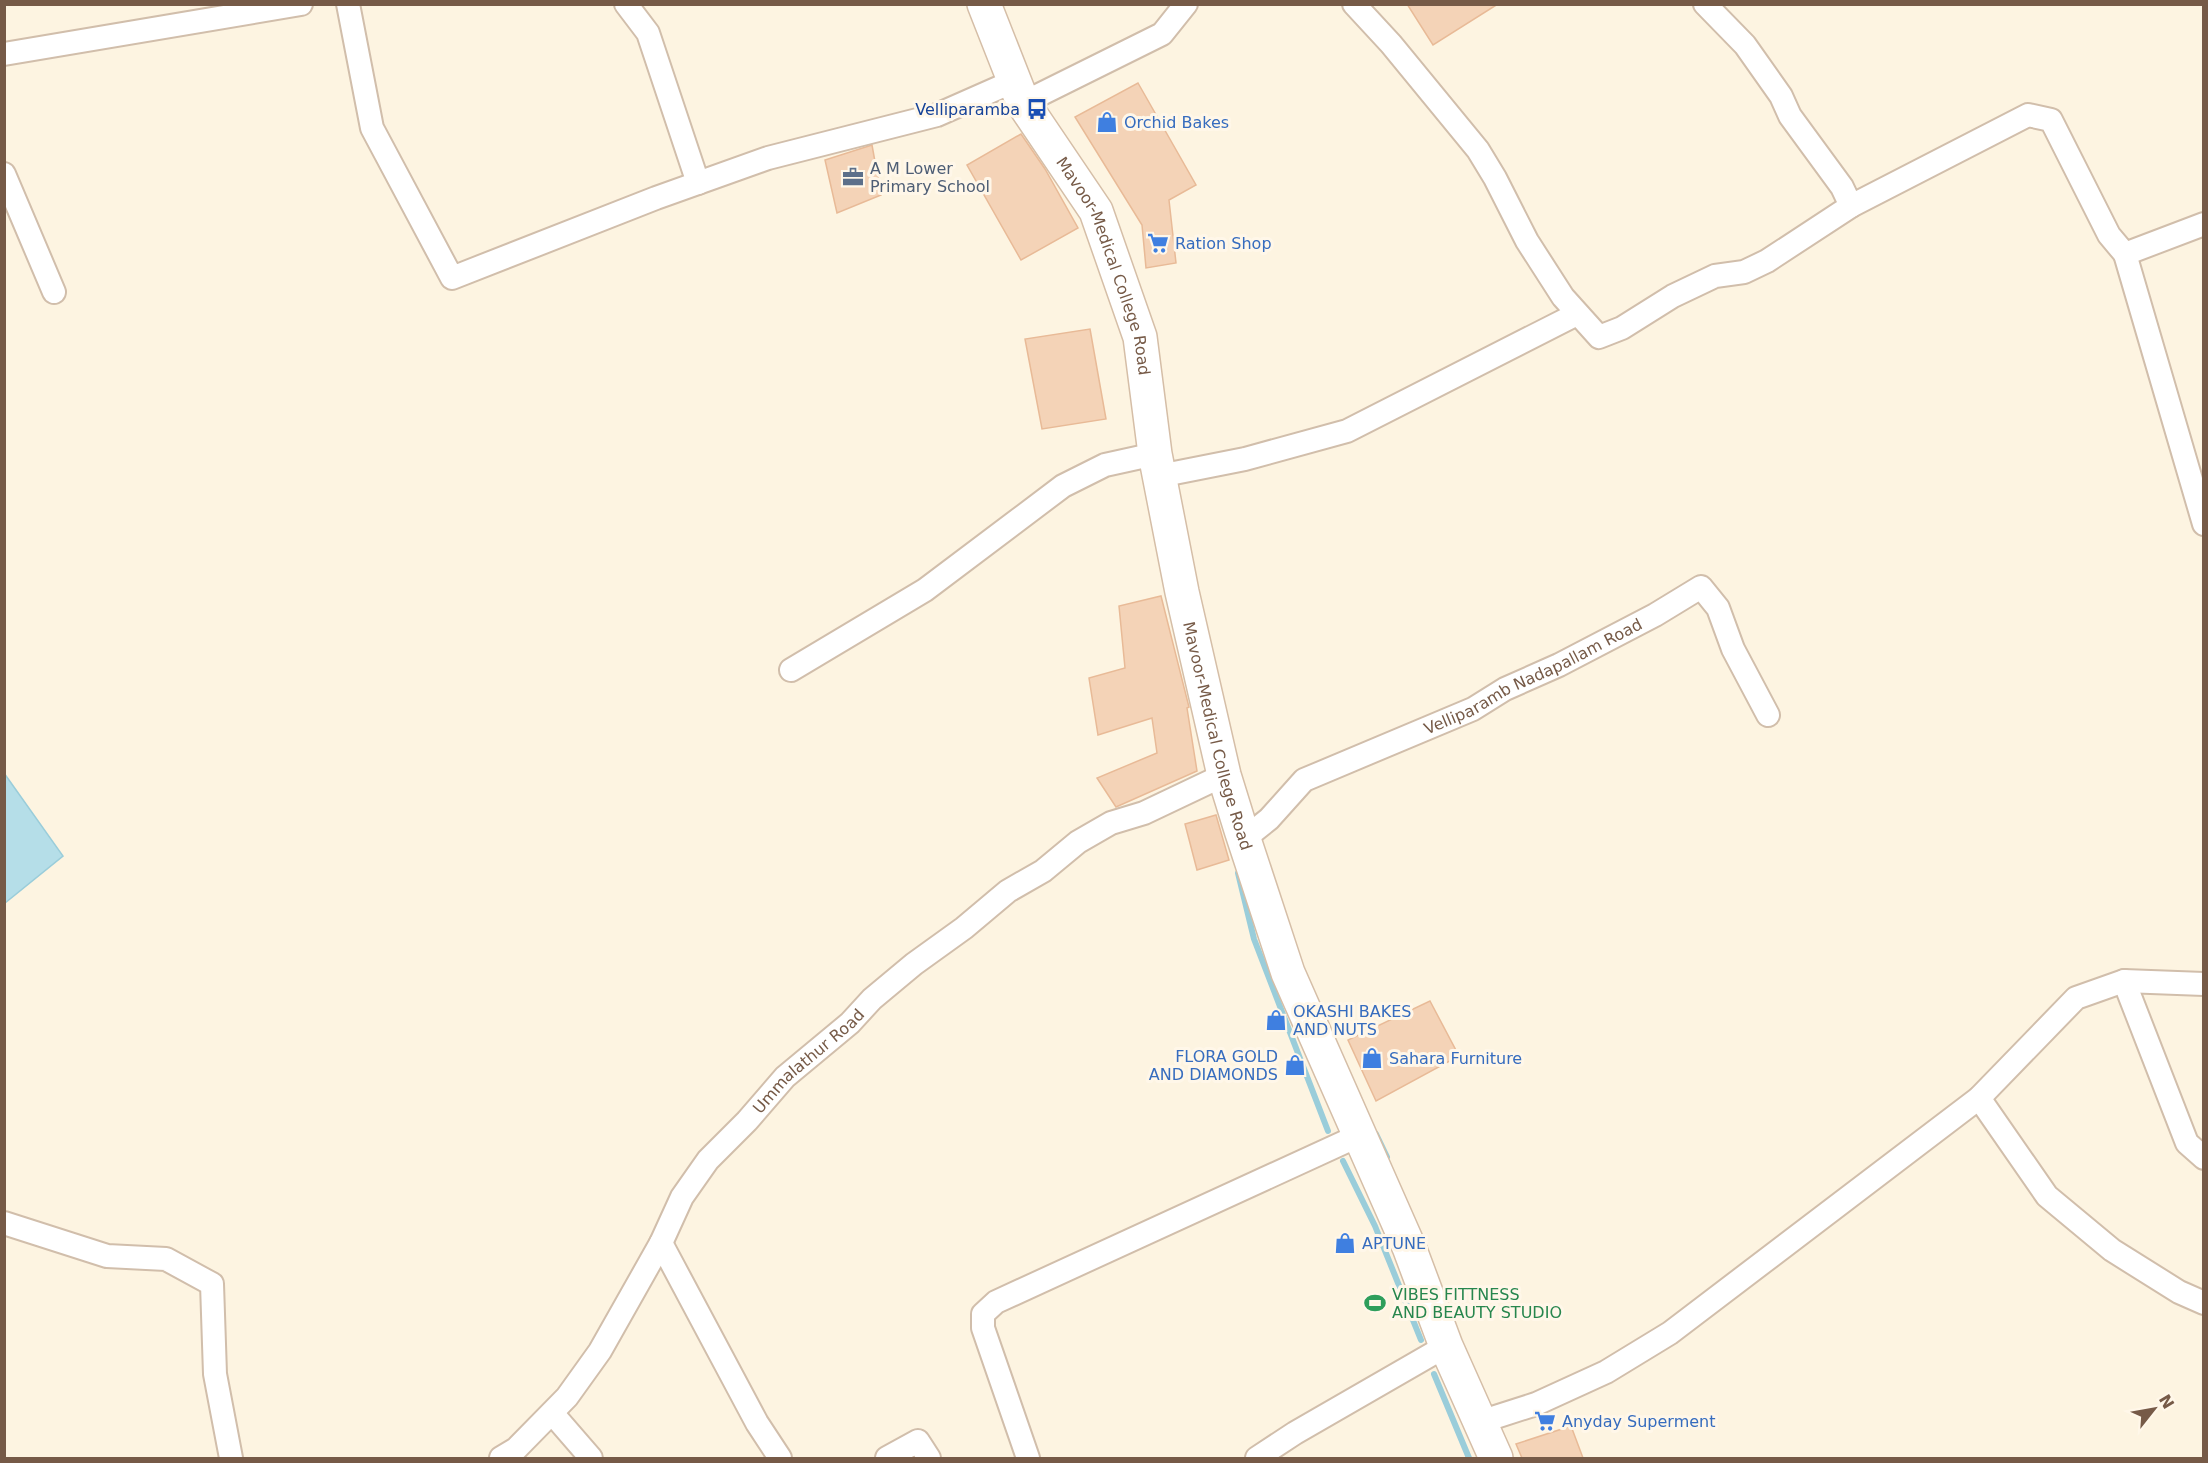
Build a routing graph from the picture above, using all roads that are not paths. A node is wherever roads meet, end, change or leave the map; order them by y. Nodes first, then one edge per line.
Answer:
1 (301, 4) edge
2 (348, 4) edge
3 (626, 4) edge
4 (984, 4) edge
5 (1186, 4) edge
6 (1354, 4) edge
7 (1705, 4) edge
8 (4, 54) edge
9 (1018, 92) junction
10 (4, 174) edge
11 (698, 183) junction
12 (1851, 206) junction
13 (2204, 224) edge
14 (2125, 254) junction
15 (54, 292) dead end
16 (1577, 314) junction
17 (1157, 465) junction
18 (2204, 524) edge
19 (791, 670) dead end
20 (1768, 715) dead end
21 (1224, 775) junction
22 (1244, 839) junction
23 (2124, 981) junction
24 (2204, 984) edge
25 (1978, 1098) junction
26 (1360, 1135) junction
27 (2204, 1158) edge
28 (4, 1223) edge
29 (661, 1243) junction
30 (2204, 1303) edge
31 (1446, 1346) junction
32 (552, 1413) junction
33 (1480, 1422) junction
34 (231, 1458) edge
35 (501, 1458) edge
36 (591, 1458) edge
37 (780, 1458) edge
38 (887, 1458) edge
39 (929, 1458) edge
40 (1028, 1458) edge
41 (1257, 1458) edge
42 (1496, 1458) edge

1 - 8 street
2 - 11 street
3 - 11 street
4 - 9 main road, Mavoor-Medical College Road
5 - 9 street
6 - 16 street
7 - 12 street
9 - 11 street
9 - 17 main road, Mavoor-Medical College Road
10 - 15 street
12 - 14 street
12 - 16 street
13 - 14 street
14 - 18 street
16 - 17 street
17 - 19 street
17 - 21 main road, Mavoor-Medical College Road
20 - 22 street, Velliparamb Nadapallam Road
21 - 22 main road, Mavoor-Medical College Road
21 - 29 street, Ummalathur Road
22 - 26 main road, Mavoor-Medical College Road
23 - 24 street
23 - 25 street
23 - 27 street
25 - 30 street
25 - 33 street
26 - 31 main road, Mavoor-Medical College Road
26 - 40 street
28 - 34 street
29 - 32 street, Ummalathur Road
29 - 37 street
31 - 33 main road, Mavoor-Medical College Road
31 - 41 street
32 - 35 street, Ummalathur Road
32 - 36 street
33 - 42 main road, Mavoor-Medical College Road
38 - 39 street

